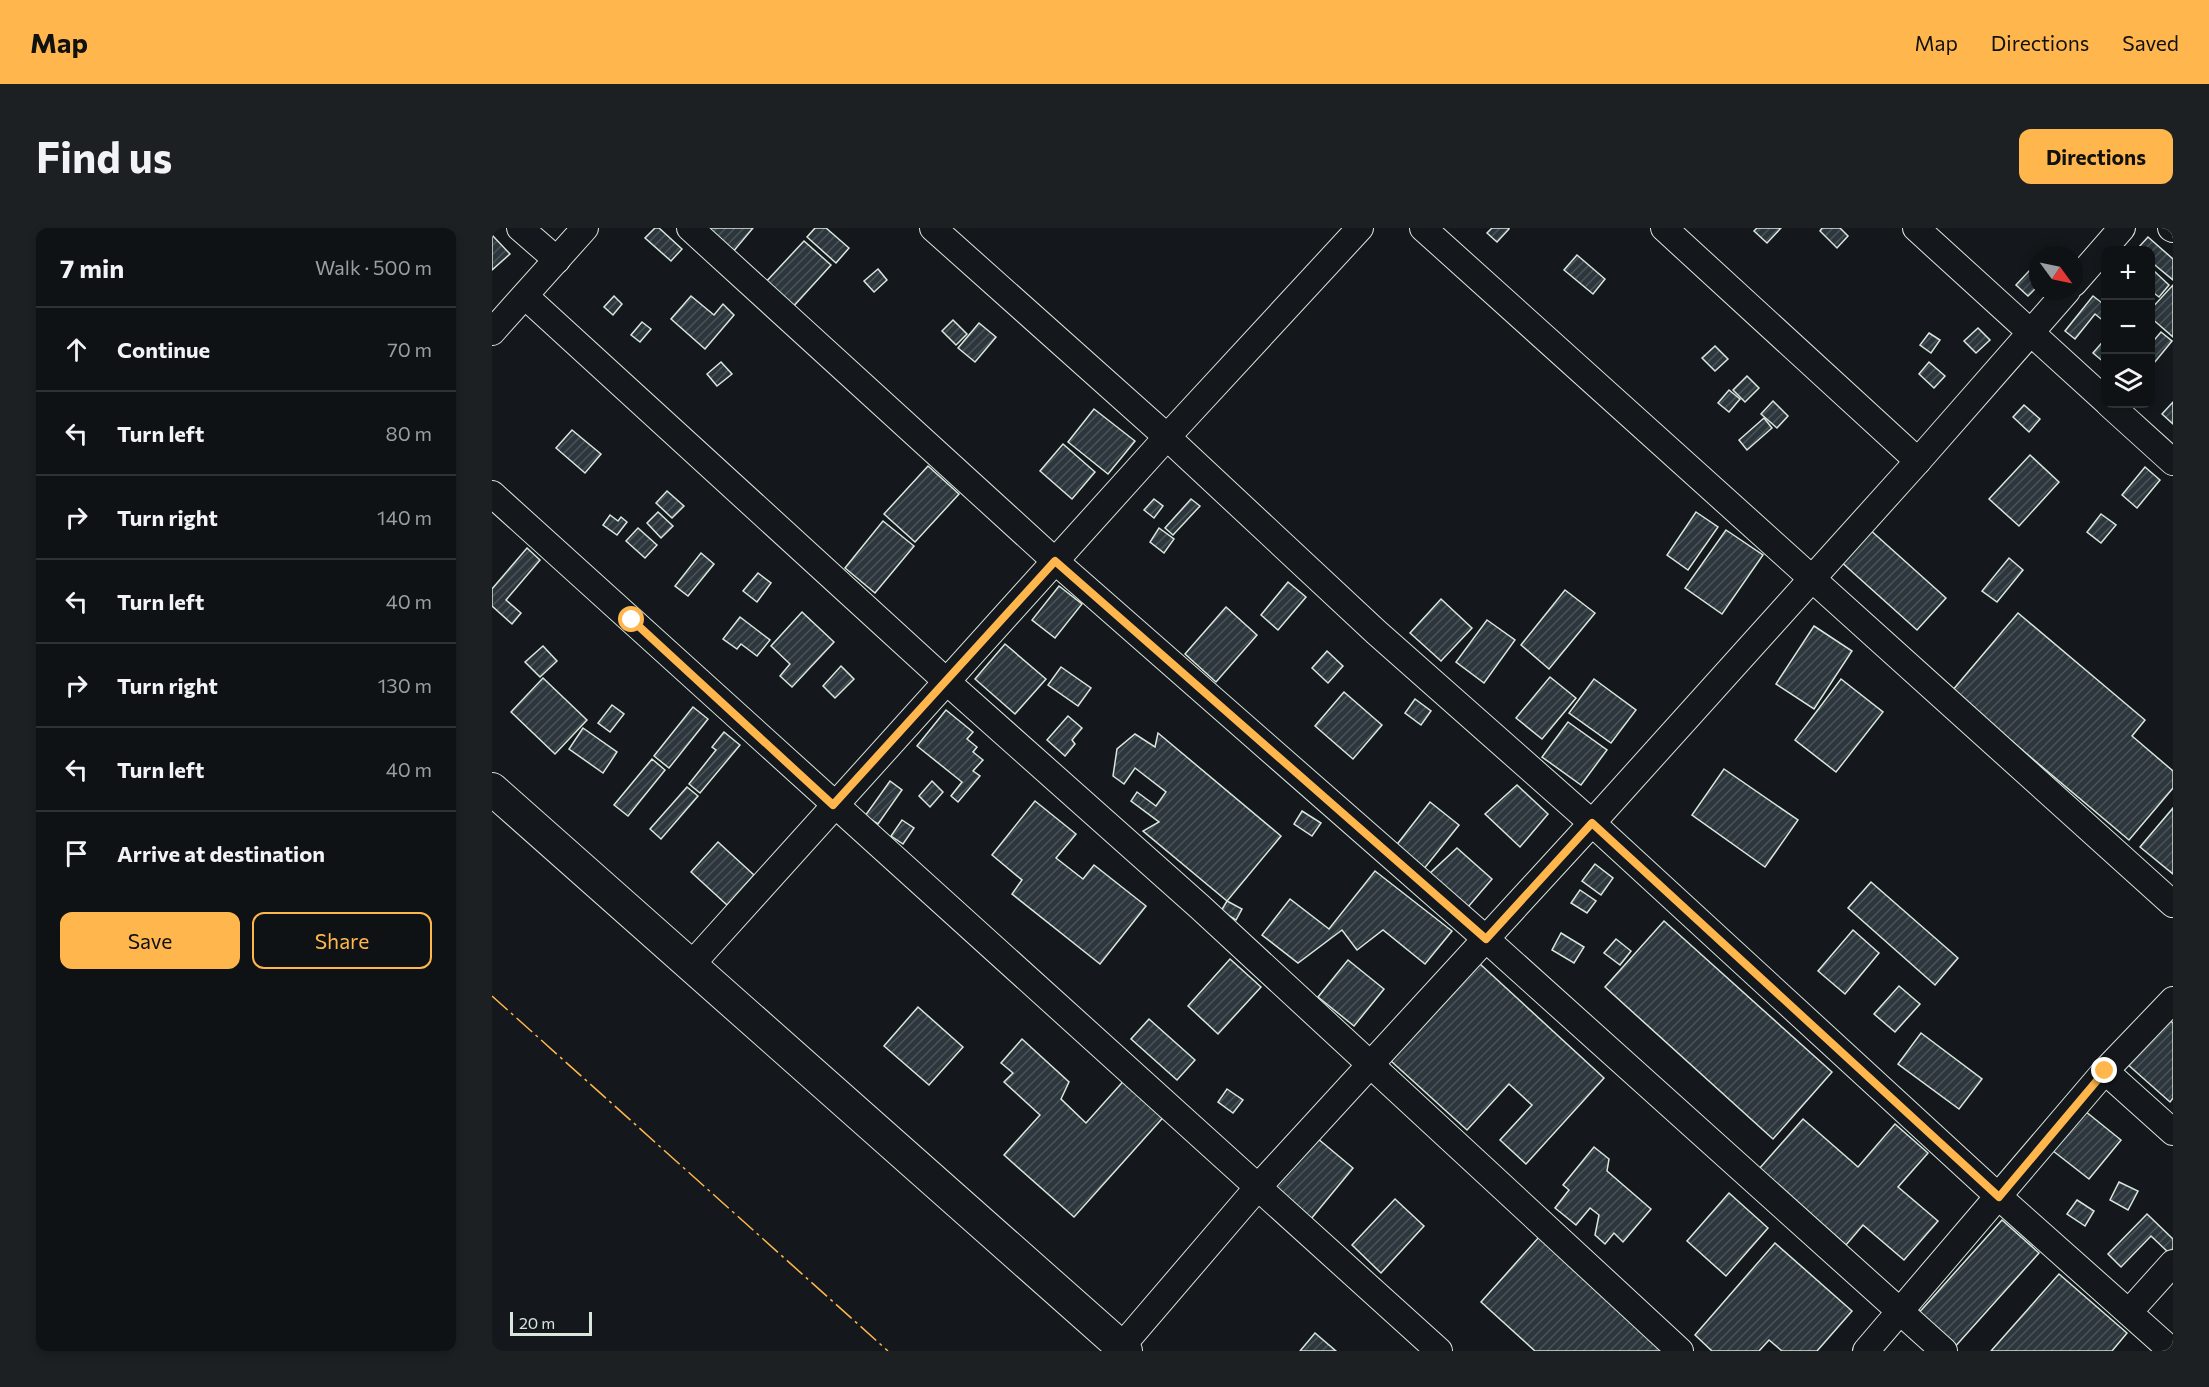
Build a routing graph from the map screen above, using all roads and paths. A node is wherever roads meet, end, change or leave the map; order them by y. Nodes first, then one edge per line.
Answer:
1 (520, 228) edge
2 (585, 228) edge
3 (690, 228) edge
4 (933, 228) edge
5 (1360, 228) edge
6 (1423, 228) edge
7 (1664, 228) edge
8 (1916, 228) edge
9 (2122, 228) edge
10 (557, 260) junction
11 (2083, 273) edge
12 (525, 296) junction
13 (2059, 300) edge
14 (492, 332) edge
15 (2031, 332) junction
16 (2101, 396) edge
17 (2114, 408) edge
18 (1167, 437) junction
19 (1918, 461) junction
20 (2173, 462) edge
21 (492, 494) edge
22 (1055, 561) junction
23 (1811, 579) junction
24 (946, 681) junction
25 (492, 789) edge
26 (833, 805) junction
27 (1592, 823) junction
28 (2173, 904) edge
29 (1486, 939) junction
30 (691, 964) junction
31 (2173, 1000) edge
32 (1370, 1064) junction
33 (2105, 1071) junction
34 (2173, 1132) edge
35 (1258, 1187) junction
36 (1999, 1197) junction
37 (2173, 1263) edge
38 (2129, 1312) junction
39 (1900, 1313) junction
40 (1123, 1349) edge
41 (1438, 1351) edge
42 (1680, 1351) edge
43 (1866, 1351) edge
44 (1944, 1351) edge
45 (2172, 1351) edge

1 - 10 street
2 - 10 street
3 - 22 street
4 - 18 street
5 - 18 street
6 - 23 street
7 - 19 street
8 - 15 street
9 - 11 street
10 - 12 street
12 - 14 street
12 - 24 street
13 - 15 street
15 - 16 street
15 - 19 street
17 - 20 street
18 - 22 street
18 - 27 street
19 - 23 street
21 - 26 street
22 - 24 street
22 - 29 street
23 - 27 street
23 - 28 street
24 - 26 street
24 - 32 street
25 - 30 street
26 - 30 street
26 - 35 street
27 - 29 street
27 - 36 street
29 - 32 street
29 - 39 street
30 - 40 street
31 - 33 street
32 - 35 street
32 - 42 street
33 - 34 street
33 - 36 street
35 - 40 street
35 - 41 street
36 - 38 street
36 - 39 street
37 - 38 street
38 - 45 street
39 - 43 street
39 - 44 street

